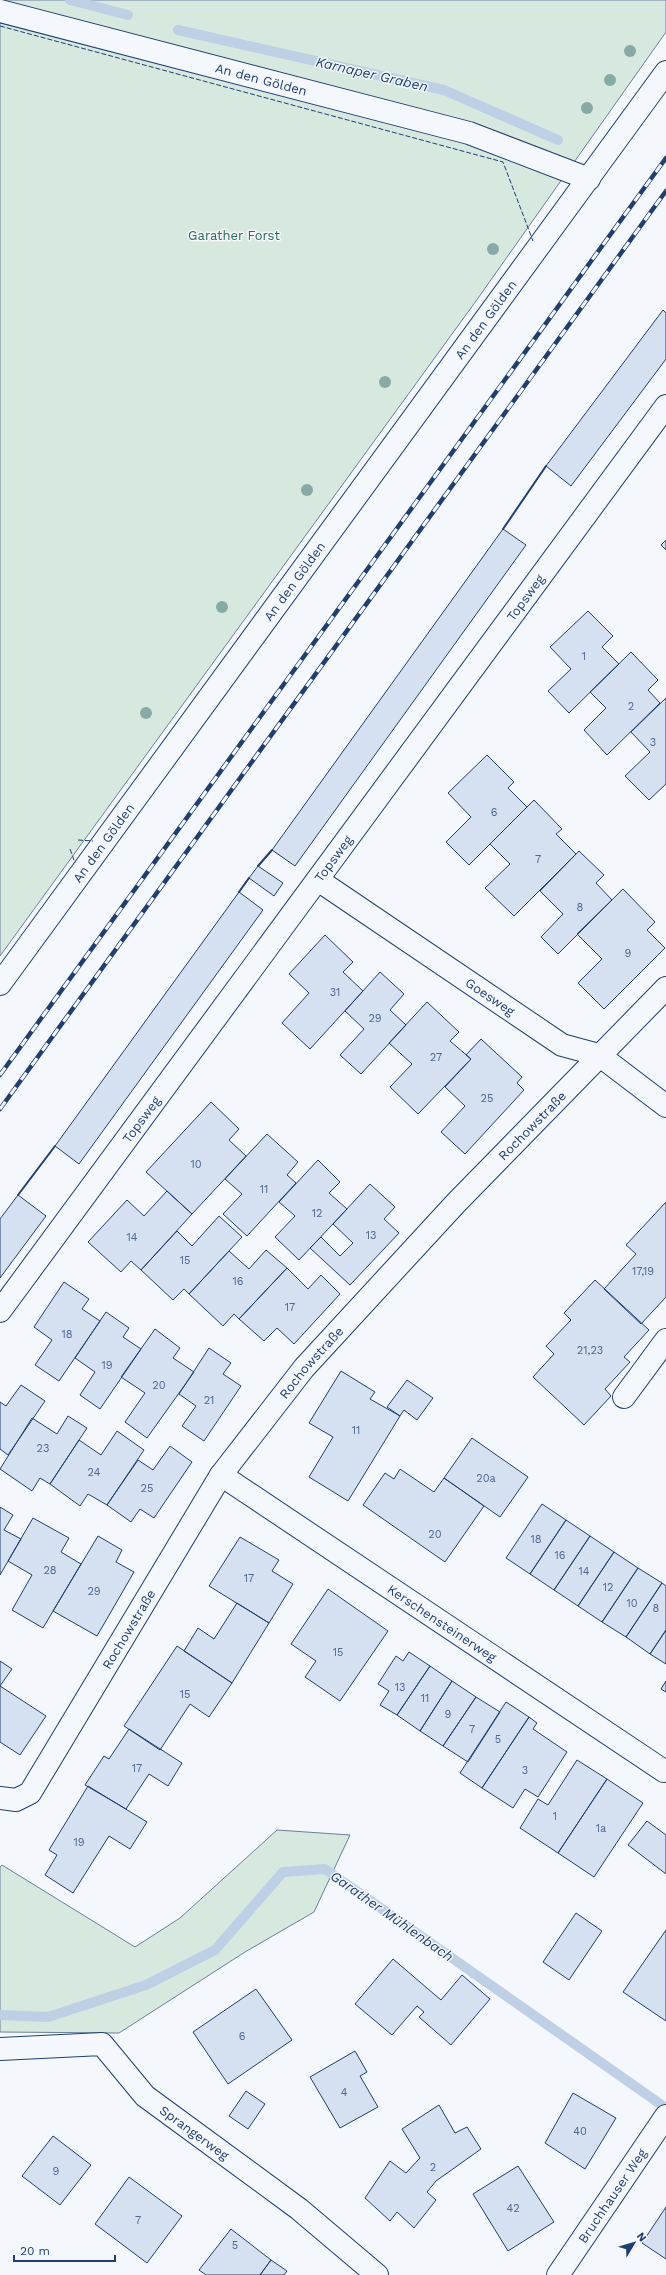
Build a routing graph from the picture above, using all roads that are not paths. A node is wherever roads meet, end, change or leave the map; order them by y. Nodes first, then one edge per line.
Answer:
1 (0, 11) edge
2 (666, 72) edge
3 (589, 179) junction
4 (666, 406) edge
5 (318, 880) junction
6 (0, 984) edge
7 (666, 988) edge
8 (599, 1055) junction
9 (666, 1106) edge
10 (0, 1311) edge
11 (666, 1340) edge
12 (624, 1398) dead end
13 (221, 1475) junction
14 (664, 1771) dead end
15 (0, 1798) edge
16 (0, 2049) edge
17 (663, 2120) edge
18 (378, 2275) edge
19 (558, 2275) edge

1 - 3 street, An den Gölden
2 - 3 street, An den Gölden
3 - 6 street, An den Gölden
4 - 5 street, Topsweg
5 - 8 street, Goesweg
5 - 10 street, Topsweg
7 - 8 street, Rochowstraße
8 - 9 street, Goesweg
8 - 13 street, Rochowstraße
11 - 12 street
13 - 14 street, Kerschensteinerweg
13 - 15 street, Rochowstraße
16 - 18 street, Sprangerweg
17 - 19 street, Bruchhauser Weg

